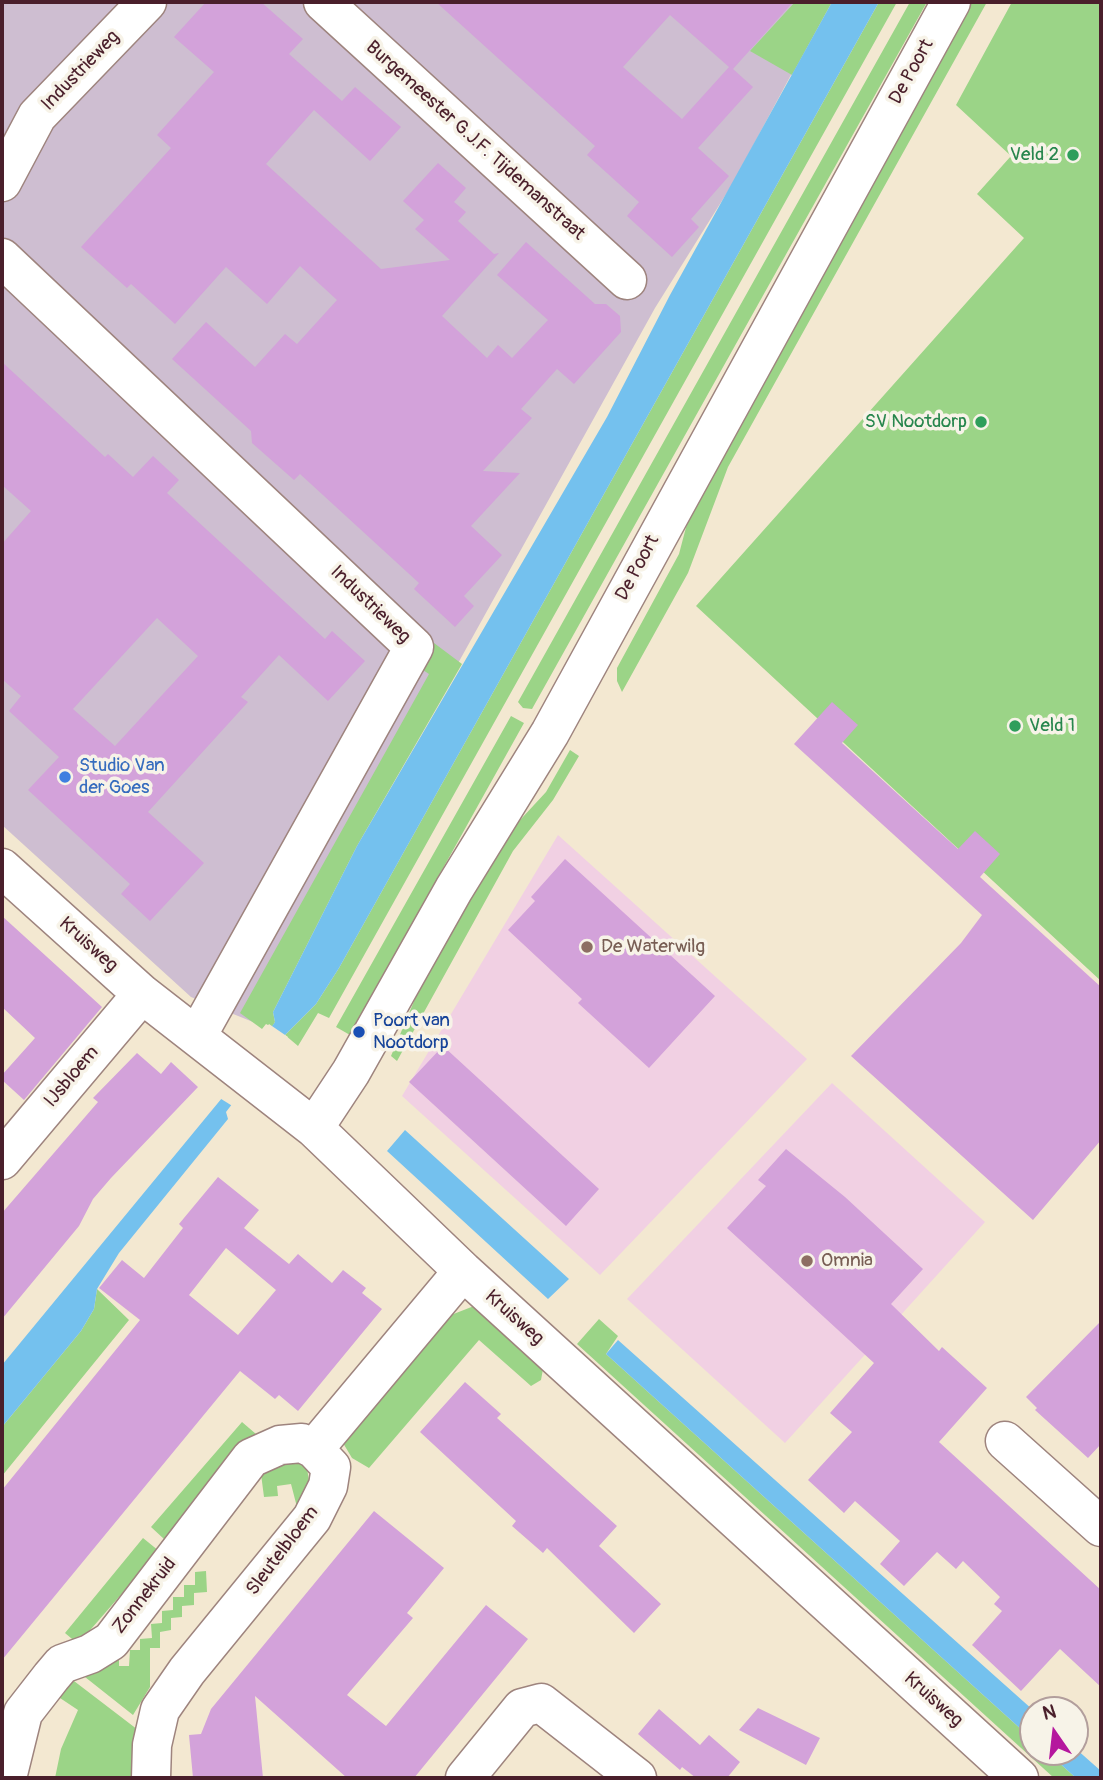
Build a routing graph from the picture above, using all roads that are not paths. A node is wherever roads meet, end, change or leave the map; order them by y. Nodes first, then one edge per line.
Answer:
1 (147, 2) edge
2 (323, 2) edge
3 (951, 2) edge
4 (2, 182) edge
5 (2, 258) edge
6 (627, 280) dead end
7 (2, 868) edge
8 (142, 994) junction
9 (197, 1036) junction
10 (314, 1128) junction
11 (2, 1160) edge
12 (463, 1271) junction
13 (1005, 1441) dead end
14 (314, 1449) junction
15 (1101, 1527) edge
16 (7, 1778) edge
17 (151, 1778) edge
18 (465, 1778) edge
19 (637, 1778) edge
20 (1019, 1778) edge

1 - 4 street, Industrieweg
2 - 6 street, Burgemeester G.J.F. Tijdemanstraat
3 - 10 street, De Poort
5 - 9 street, Industrieweg
7 - 8 street, Kruisweg
8 - 9 street, Kruisweg
8 - 11 street, IJsbloem
9 - 10 street, Kruisweg
10 - 12 street, Kruisweg
12 - 14 street
12 - 20 street, Kruisweg
13 - 15 street
14 - 16 street, Zonnekruid
14 - 17 street, Sleutelbloem
18 - 19 street

